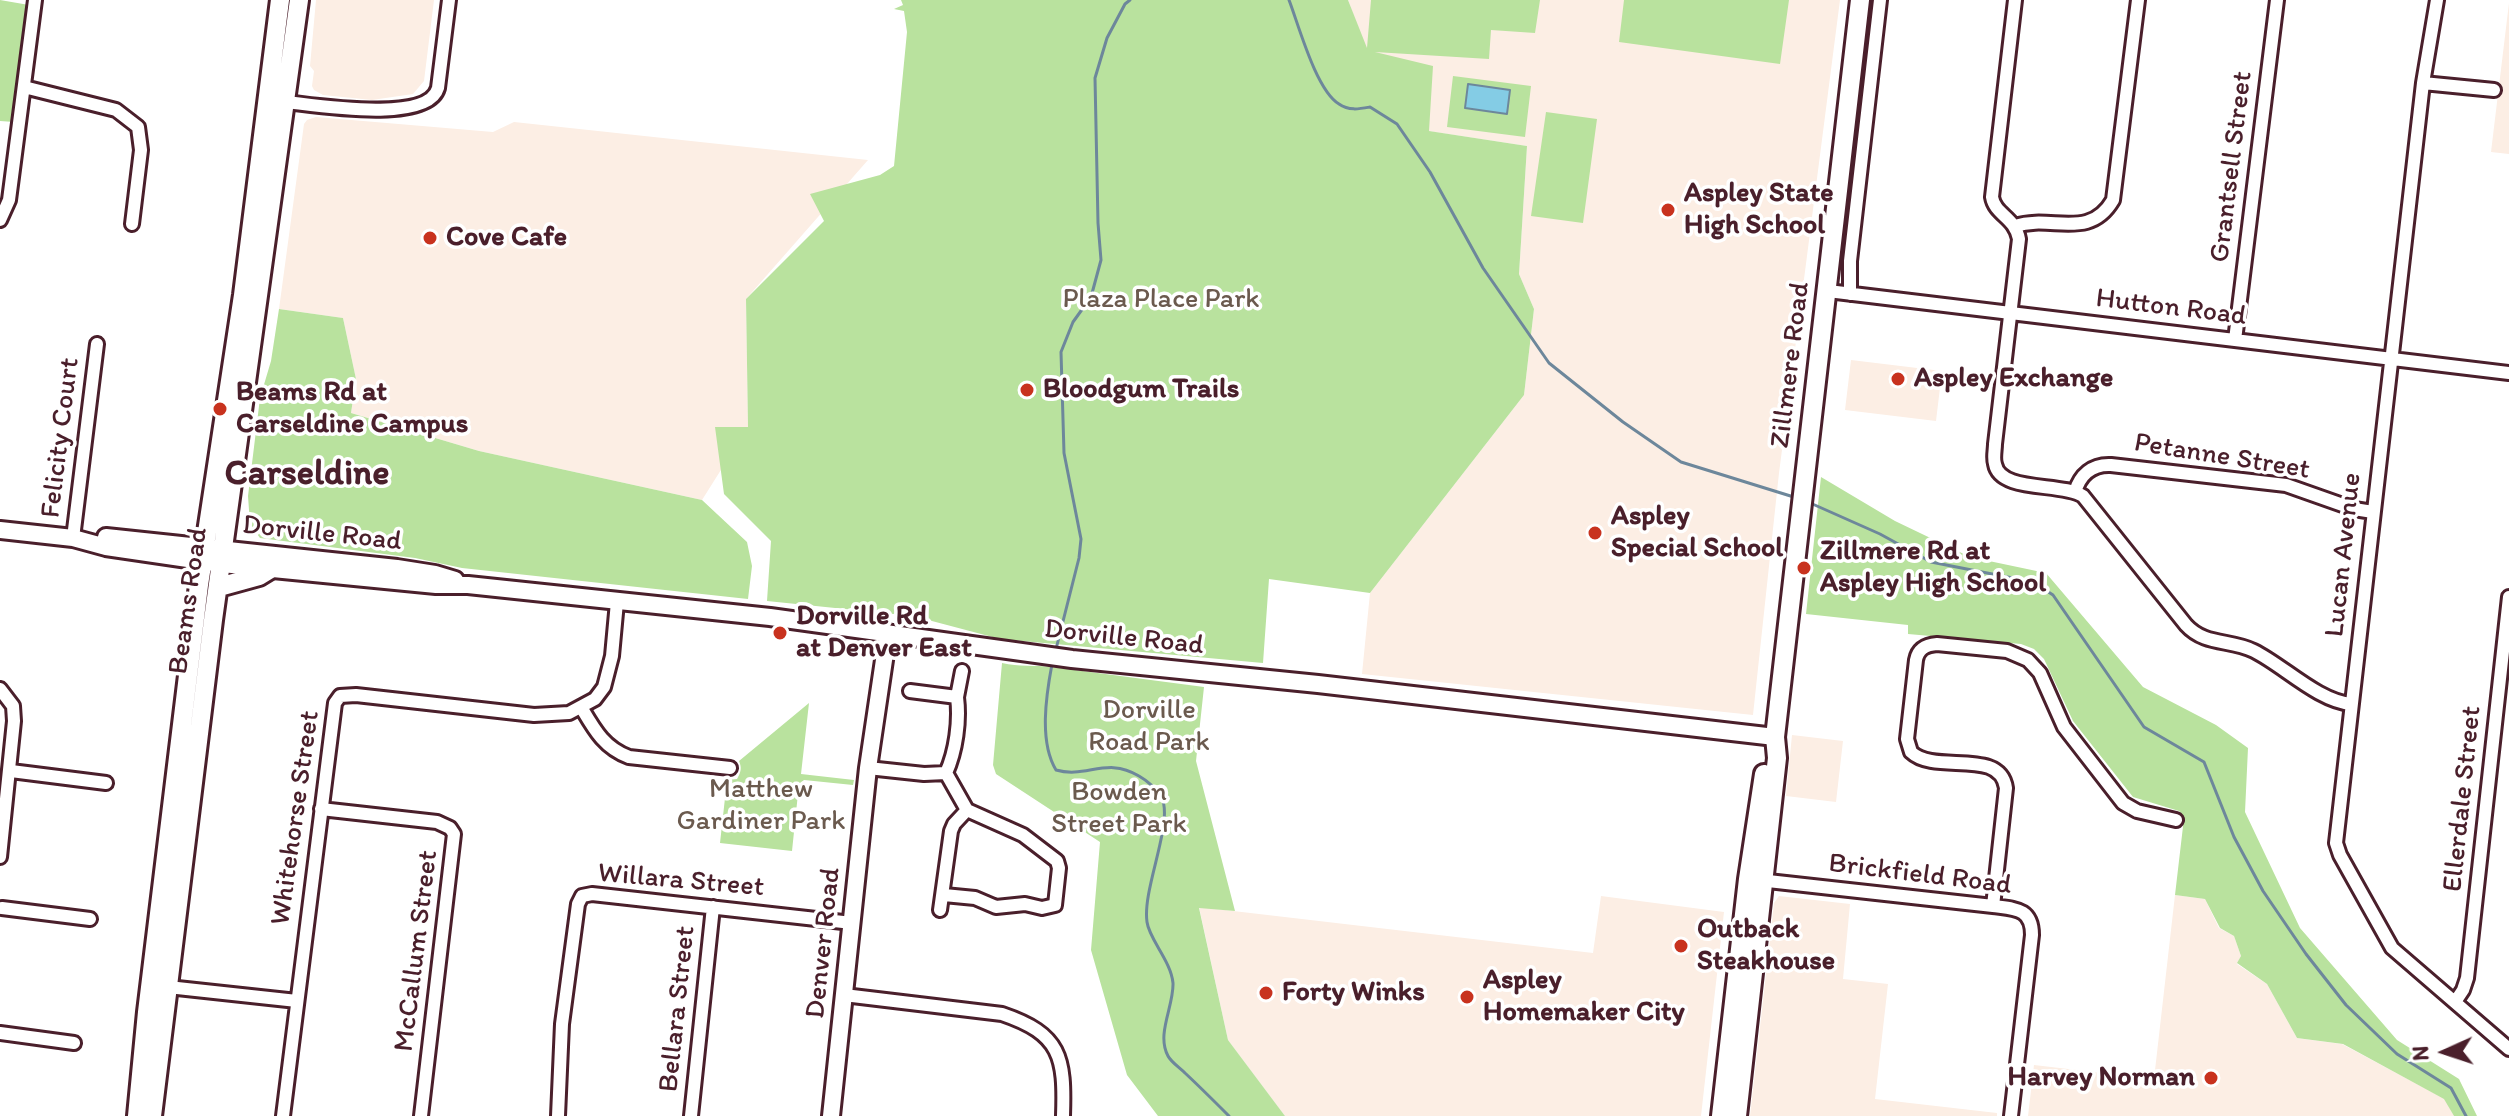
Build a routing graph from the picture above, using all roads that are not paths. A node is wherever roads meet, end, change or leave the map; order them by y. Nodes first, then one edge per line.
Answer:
1 (35, 0) edge
2 (280, 0) edge
3 (299, 0) edge
4 (449, 0) edge
5 (1860, 0) edge
6 (1880, 0) edge
7 (2015, 0) edge
8 (2138, 0) edge
9 (2277, 0) edge
10 (2437, 0) edge
11 (2423, 83) junction
12 (24, 87) junction
13 (2494, 90) dead end
14 (286, 102) junction
15 (0, 220) edge
16 (132, 224) dead end
17 (2015, 226) junction
18 (1828, 291) junction
19 (1850, 294) junction
20 (2010, 313) junction
21 (2235, 340) junction
22 (97, 344) dead end
23 (2390, 359) junction
24 (2509, 373) edge
25 (2075, 492) junction
26 (2373, 512) junction
27 (0, 530) edge
28 (73, 538) junction
29 (203, 554) junction
30 (223, 556) junction
31 (272, 568) junction
32 (468, 585) junction
33 (219, 587) junction
34 (2509, 597) edge
35 (617, 602) junction
36 (888, 633) junction
37 (962, 671) dead end
38 (0, 689) edge
39 (910, 691) dead end
40 (957, 697) junction
41 (2351, 704) junction
42 (581, 707) junction
43 (1775, 737) junction
44 (730, 768) dead end
45 (868, 768) junction
46 (11, 771) junction
47 (946, 773) junction
48 (106, 783) dead end
49 (321, 809) junction
50 (967, 810) junction
51 (2176, 820) dead end
52 (0, 857) edge
53 (1756, 880) junction
54 (944, 895) junction
55 (1055, 905) junction
56 (1993, 906) junction
57 (1, 907) edge
58 (713, 907) junction
59 (940, 910) dead end
60 (90, 919) dead end
61 (1060, 919) dead end
62 (852, 923) junction
63 (168, 987) junction
64 (844, 995) junction
65 (297, 1001) junction
66 (2455, 1002) junction
67 (0, 1033) edge
68 (74, 1043) dead end
69 (2509, 1049) edge
70 (137, 1116) edge
71 (152, 1116) edge
72 (283, 1116) edge
73 (421, 1116) edge
74 (558, 1116) edge
75 (691, 1116) edge
76 (831, 1116) edge
77 (1063, 1116) edge
78 (1721, 1116) edge
79 (1737, 1116) edge
80 (2011, 1116) edge

1 - 12 street
2 - 29 main road, Beams Road
3 - 14 main road, Beams Road
4 - 14 street
5 - 18 main road, Zillmere Road
6 - 19 street, Zillmere Road
7 - 17 street
8 - 17 street
9 - 21 street, Grantsell Street
10 - 11 street, Lucan Avenue
11 - 13 street
11 - 23 street, Lucan Avenue
12 - 15 street
12 - 16 street
14 - 30 main road, Beams Road
17 - 20 street
18 - 19 street, Hutton Road
18 - 43 main road, Zillmere Road
19 - 20 street, Hutton Road
20 - 21 street, Hutton Road
20 - 25 street
21 - 23 street, Hutton Road
22 - 28 street, Felicity Court
23 - 24 street, Hutton Road
23 - 26 street, Lucan Avenue
25 - 26 street, Petanne Street
25 - 41 street
26 - 41 street, Lucan Avenue
27 - 28 street, Dorville Road
28 - 29 street, Dorville Road
29 - 30 street, Dorville Road
29 - 70 main road, Beams Road
30 - 31 street, Dorville Road
30 - 32 street, Dorville Road
30 - 33 main road, Beams Road
31 - 32 street, Dorville Road
31 - 33 main road
32 - 35 street, Dorville Road
33 - 63 main road, Beams Road
34 - 66 street, Ellerdale Street
35 - 36 street, Dorville Road
35 - 42 street
36 - 43 street, Dorville Road
36 - 45 street, Denver Road
37 - 40 street
38 - 46 street
39 - 40 street
40 - 47 street
41 - 66 street, Lucan Avenue
42 - 44 street
42 - 49 street, Whitehorse Street
43 - 53 main road, Zillmere Road
45 - 47 street
45 - 62 street, Denver Road
46 - 48 street
46 - 52 street
47 - 50 street
49 - 65 street, Whitehorse Street
49 - 73 street, McCallum Street
50 - 54 street
50 - 55 street
51 - 56 street
53 - 56 street, Brickfield Road
53 - 78 main road, Zillmere Road
53 - 79 main road, Zillmere Road
54 - 55 street
54 - 59 street
55 - 61 street
56 - 80 street, Brickfield Road
57 - 60 street
58 - 62 street, Willara Street
58 - 74 street, Willara Street
58 - 75 street, Bellara Street
62 - 64 street, Denver Road
63 - 65 street
63 - 71 main road, Beams Road
64 - 76 street, Denver Road
64 - 77 street
65 - 72 street, Whitehorse Street
66 - 69 street, Lucan Avenue
67 - 68 street

